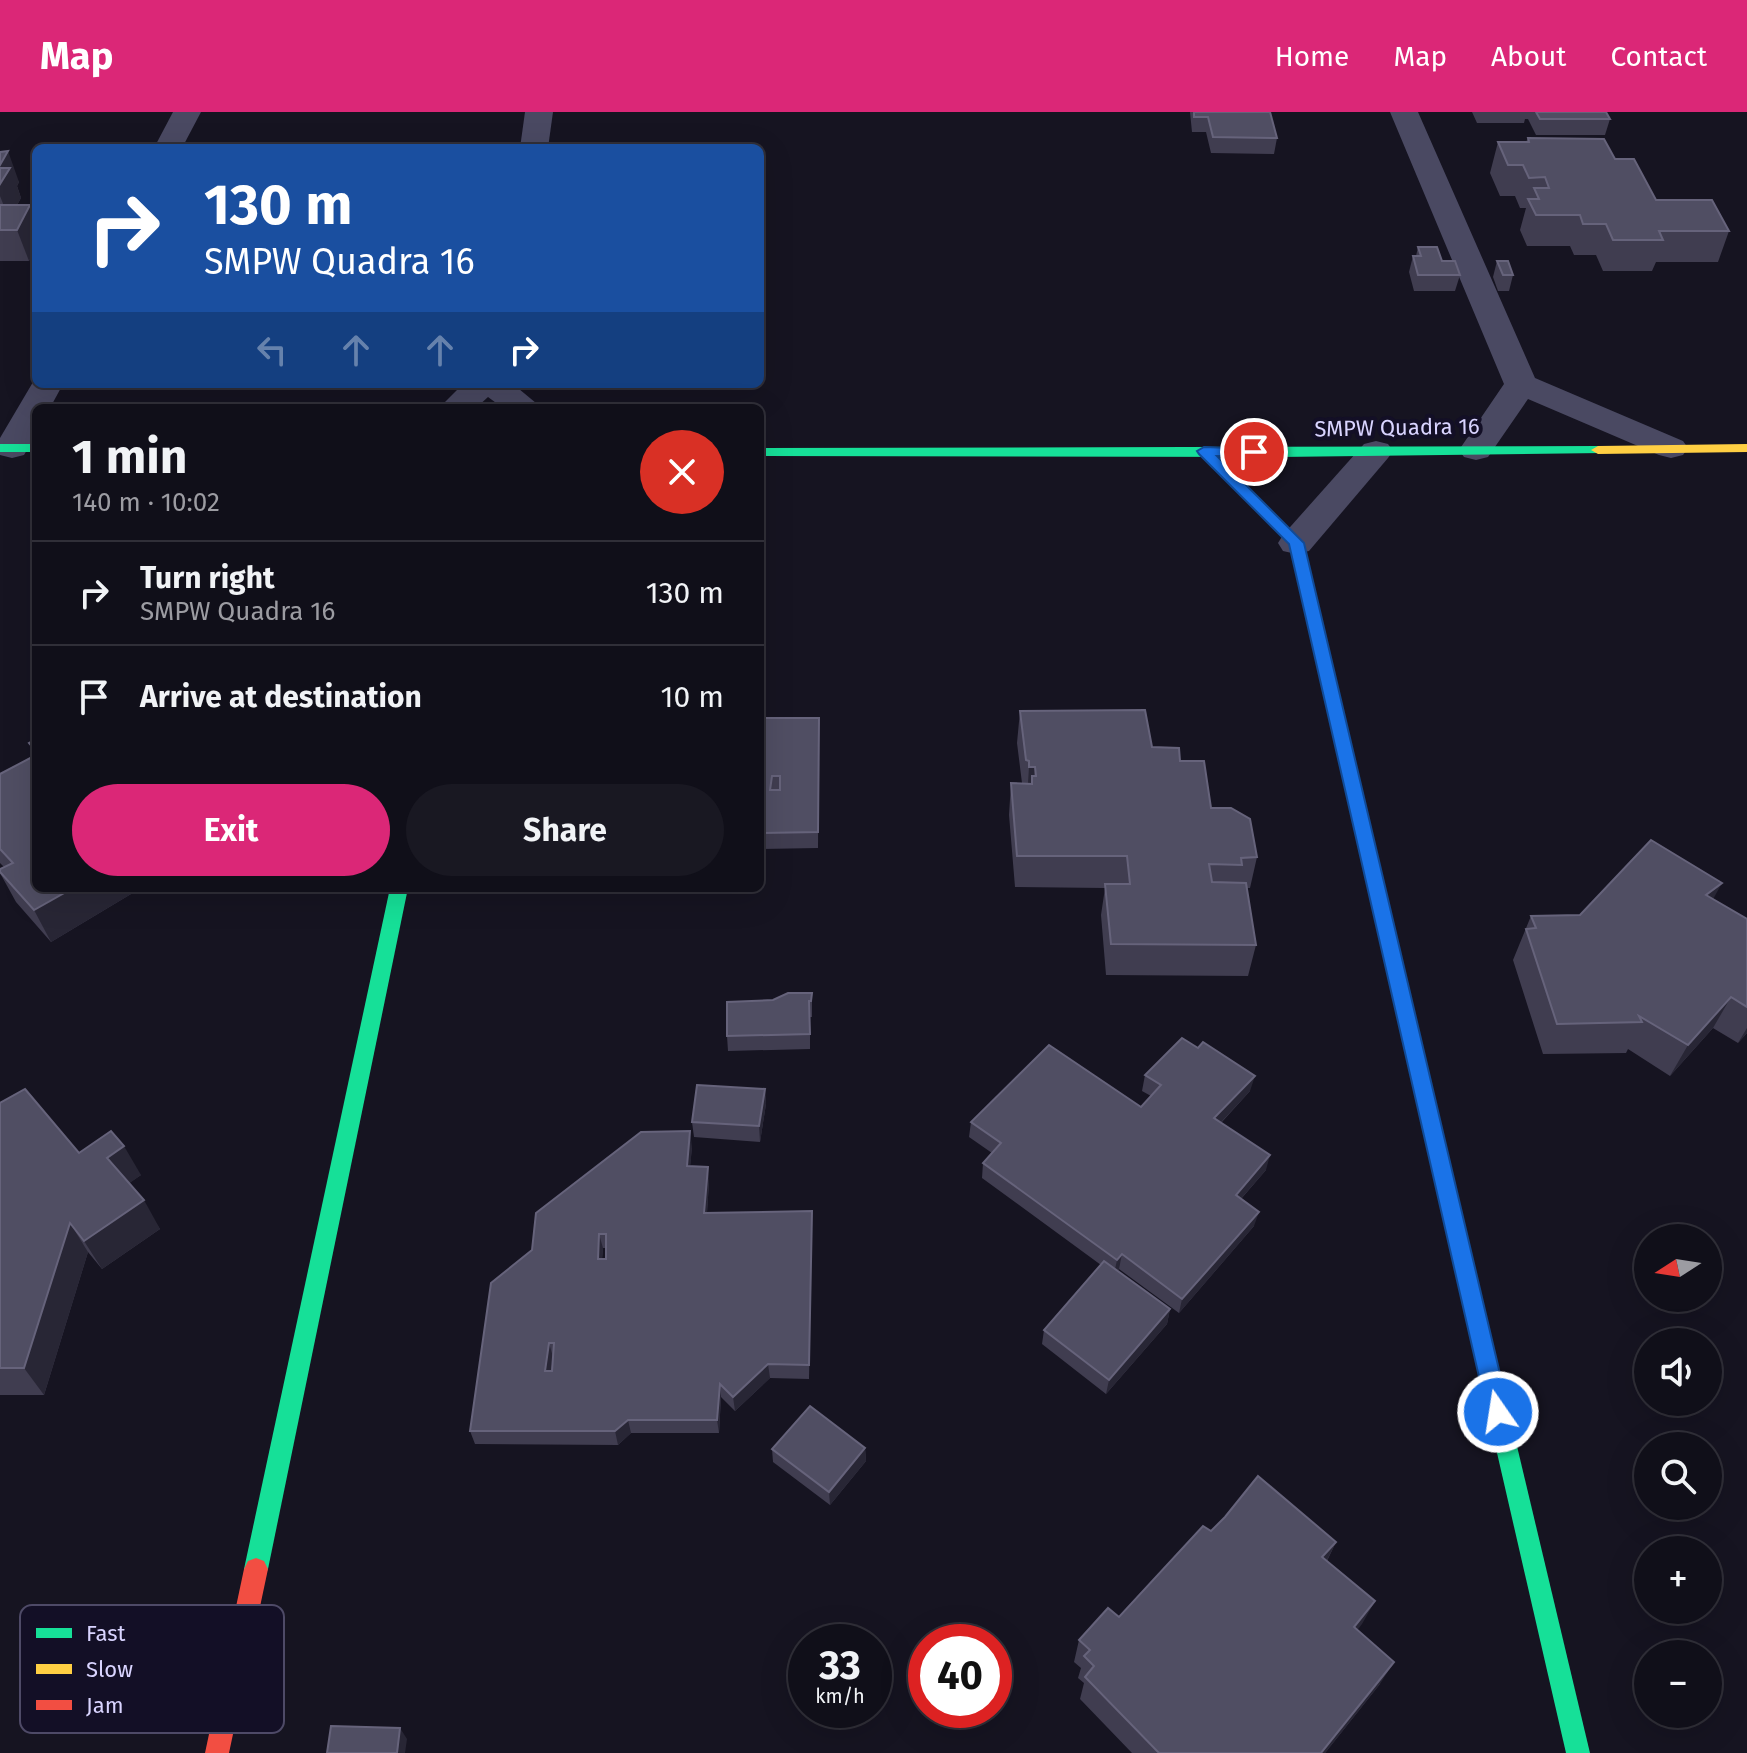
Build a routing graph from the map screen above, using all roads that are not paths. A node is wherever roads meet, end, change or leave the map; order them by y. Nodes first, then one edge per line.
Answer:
1 (187, 112) edge
2 (539, 112) edge
3 (1404, 112) edge
4 (170, 144) edge
5 (535, 144) edge
6 (1521, 384) junction
7 (478, 388) edge
8 (498, 388) edge
9 (460, 404) edge
10 (520, 404) edge
11 (32, 414) edge
12 (16, 448) edge
13 (1671, 448) junction
14 (1747, 448) edge
15 (1476, 450) junction
16 (1204, 451) junction
17 (1376, 451) junction
18 (764, 452) edge
19 (1296, 543) junction
20 (398, 892) edge
21 (248, 1605) edge
22 (221, 1733) edge
23 (217, 1753) edge
24 (1578, 1753) edge

1 - 4 street
2 - 5 street
3 - 6 street
6 - 13 street
6 - 15 street
7 - 9 street
8 - 10 street
11 - 12 street
13 - 14 street, SMPW Quadra 16
13 - 15 street, SMPW Quadra 16
15 - 17 street, SMPW Quadra 16
16 - 17 street, SMPW Quadra 16
16 - 18 street, SMPW Quadra 16
16 - 19 street
17 - 19 street
19 - 24 street
20 - 21 street
22 - 23 street

